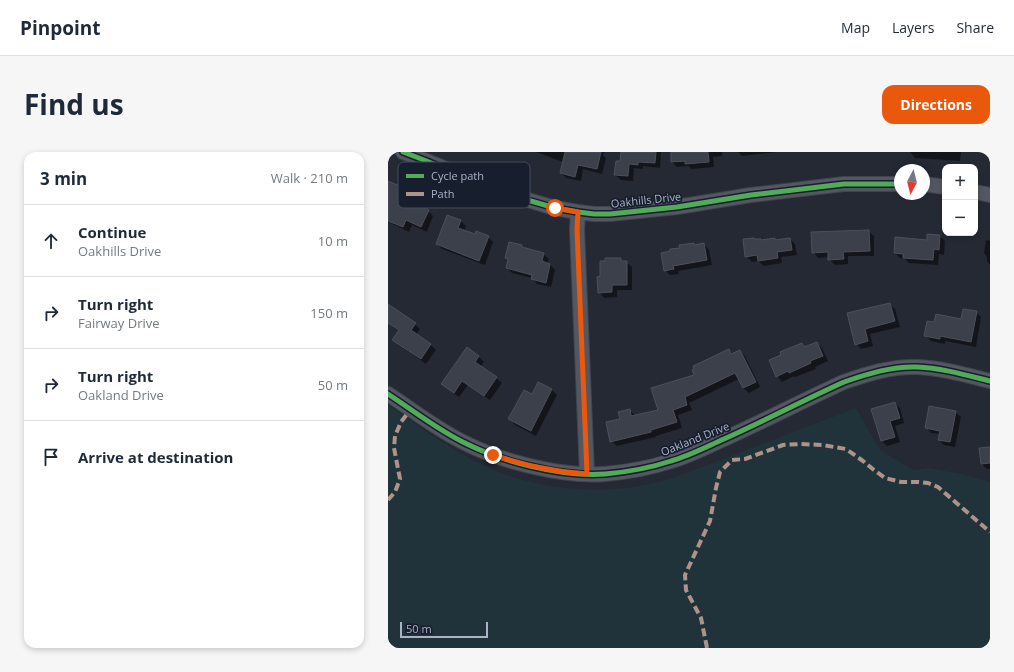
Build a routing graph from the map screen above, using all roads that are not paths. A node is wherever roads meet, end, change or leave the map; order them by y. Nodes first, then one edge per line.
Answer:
1 (403, 152) edge
2 (429, 162) edge
3 (894, 184) edge
4 (930, 185) edge
5 (942, 187) edge
6 (978, 193) edge
7 (990, 195) edge
8 (530, 201) edge
9 (578, 212) junction
10 (990, 381) edge
11 (388, 394) edge
12 (587, 474) junction

1 - 2 street, Oakhills Drive
3 - 9 street, Oakhills Drive
4 - 5 street
6 - 7 street
8 - 9 street, Oakhills Drive
9 - 12 street
10 - 12 street, Oakland Drive
11 - 12 street, Oakland Drive

